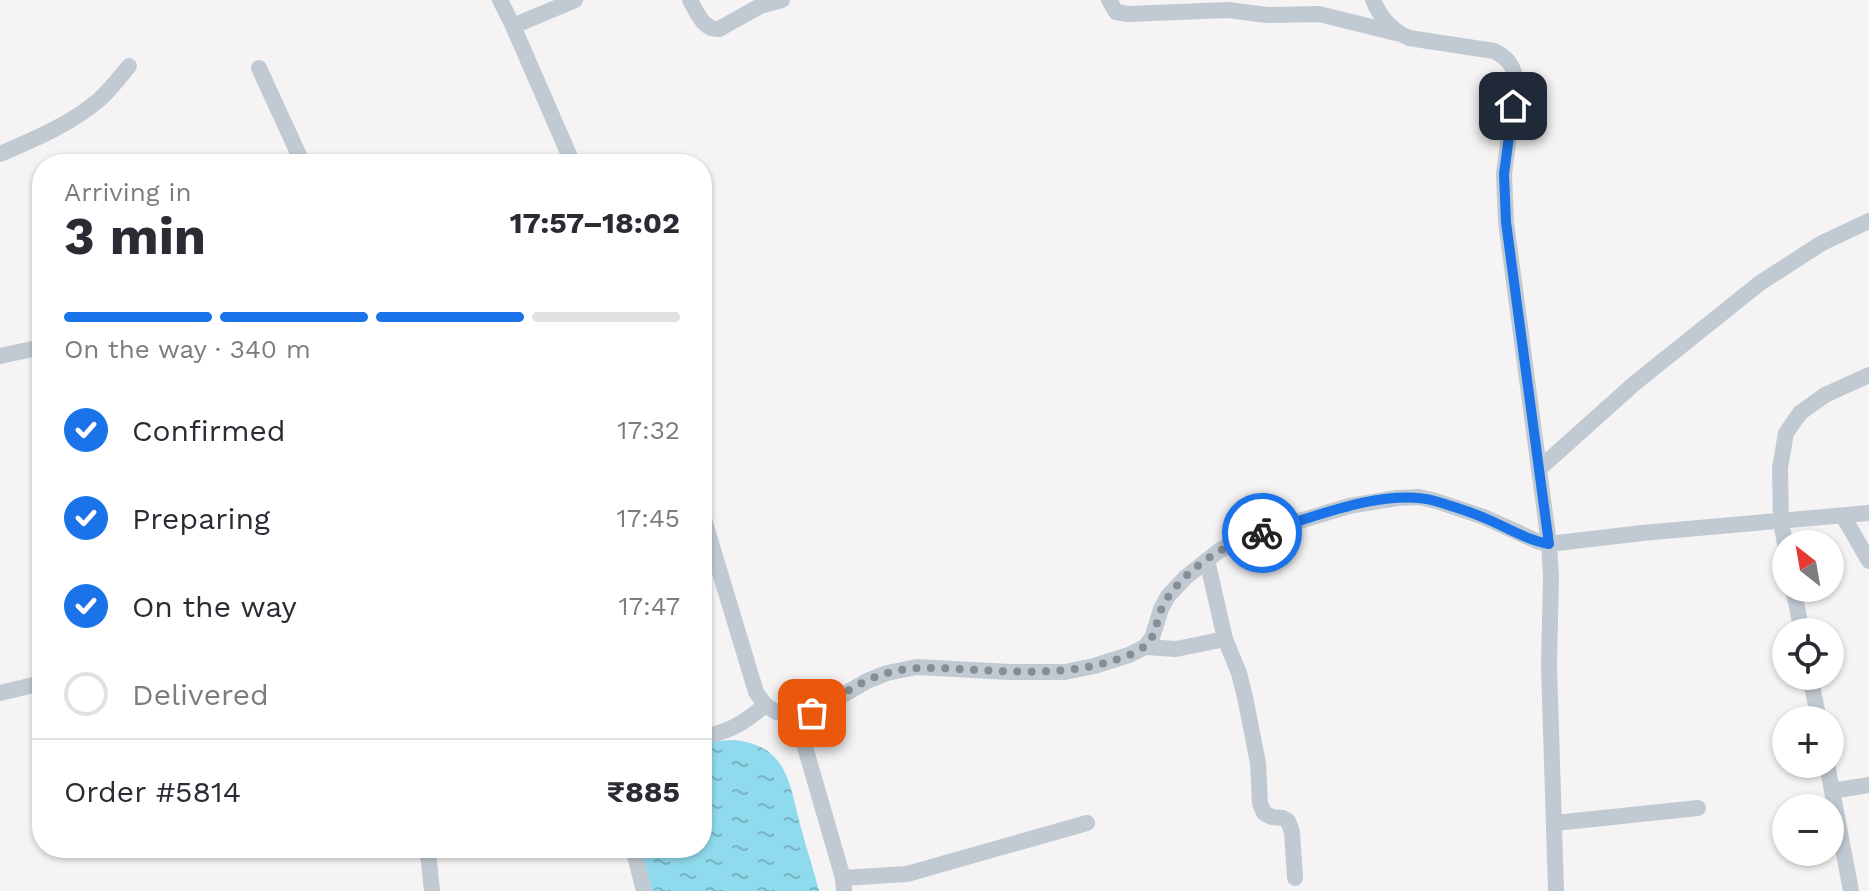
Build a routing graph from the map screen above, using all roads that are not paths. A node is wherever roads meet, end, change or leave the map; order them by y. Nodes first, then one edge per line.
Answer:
1 (500, 0) edge
2 (575, 0) edge
3 (690, 0) edge
4 (782, 0) edge
5 (1109, 0) edge
6 (1373, 0) edge
7 (513, 26) junction
8 (1397, 33) junction
9 (129, 66) dead end
10 (259, 68) dead end
11 (0, 154) edge
12 (298, 154) edge
13 (569, 154) edge
14 (1869, 221) edge
15 (32, 349) edge
16 (0, 356) edge
17 (1869, 375) edge
18 (1539, 469) junction
19 (1869, 513) edge
20 (1843, 516) junction
21 (1781, 522) junction
22 (1782, 530) edge
23 (1549, 544) junction
24 (712, 547) edge
25 (1207, 560) junction
26 (1869, 561) edge
27 (1225, 639) junction
28 (1145, 647) junction
29 (32, 685) edge
30 (0, 693) edge
31 (765, 705) junction
32 (796, 716) junction
33 (712, 735) edge
34 (1830, 778) edge
35 (1869, 785) edge
36 (1832, 791) junction
37 (1698, 808) dead end
38 (1087, 823) dead end
39 (1555, 823) junction
40 (428, 858) edge
41 (636, 858) edge
42 (1295, 878) dead end
43 (843, 885) edge
44 (432, 891) edge
45 (644, 891) edge
46 (1556, 891) edge
47 (1851, 891) edge

1 - 7 street
2 - 7 street
3 - 4 street
5 - 8 street
6 - 8 street
7 - 13 street
8 - 18 street
9 - 11 street
10 - 12 street
14 - 18 street
15 - 16 street
17 - 21 street
18 - 23 street
19 - 20 street
20 - 21 street
20 - 26 street
21 - 22 street
21 - 23 street
23 - 25 street
23 - 39 street
24 - 31 street
25 - 27 street
25 - 28 street
27 - 28 street
27 - 42 street
28 - 32 street
29 - 30 street
31 - 32 street
31 - 33 street
32 - 43 street
34 - 36 street
35 - 36 street
36 - 47 street
37 - 39 street
38 - 43 street
39 - 46 street
40 - 44 street
41 - 45 street

